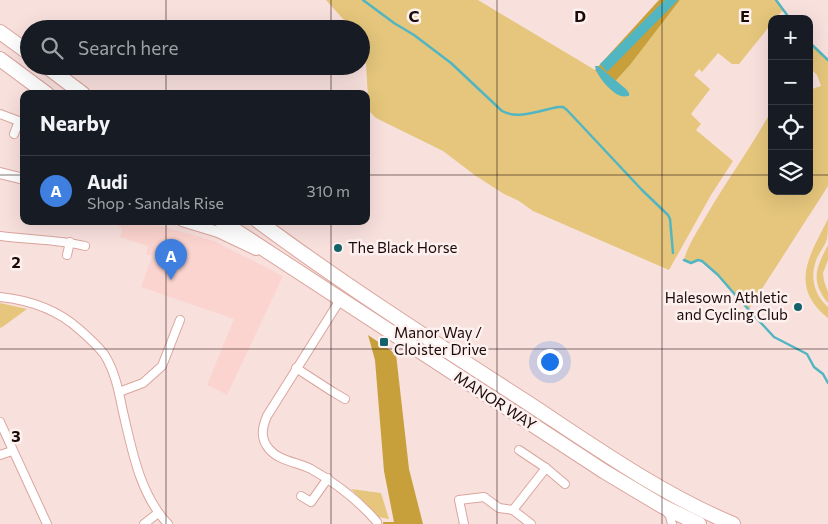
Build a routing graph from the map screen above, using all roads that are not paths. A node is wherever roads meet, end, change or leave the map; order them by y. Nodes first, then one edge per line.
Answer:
1 (0, 32) edge
2 (20, 46) edge
3 (0, 59) edge
4 (20, 74) edge
5 (21, 75) edge
6 (58, 75) edge
7 (42, 90) edge
8 (79, 90) edge
9 (0, 114) edge
10 (20, 122) edge
11 (20, 124) edge
12 (14, 134) dead end
13 (0, 173) edge
14 (20, 178) edge
15 (194, 225) edge
16 (227, 225) edge
17 (264, 225) edge
18 (0, 238) edge
19 (70, 242) junction
20 (85, 246) dead end
21 (67, 255) dead end
22 (284, 264) junction
23 (0, 297) edge
24 (340, 300) junction
25 (180, 320) dead end
26 (296, 368) junction
27 (119, 392) junction
28 (333, 392) junction
29 (345, 399) dead end
30 (328, 400) dead end
31 (0, 422) edge
32 (519, 450) dead end
33 (12, 451) junction
34 (0, 455) edge
35 (546, 468) junction
36 (328, 478) junction
37 (565, 484) dead end
38 (301, 496) dead end
39 (311, 502) junction
40 (662, 506) junction
41 (513, 510) junction
42 (158, 512) junction
43 (313, 512) dead end
44 (377, 522) dead end
45 (47, 524) edge
46 (144, 524) edge
47 (168, 524) edge
48 (464, 524) edge
49 (531, 524) edge
50 (672, 524) edge
51 (699, 524) edge
52 (733, 524) edge

1 - 2 highway
3 - 4 highway
5 - 7 highway
6 - 8 highway
9 - 10 street
11 - 12 street
13 - 14 main road
15 - 22 main road
16 - 22 highway, MANOR WAY
17 - 52 highway, MANOR WAY
18 - 19 street
19 - 20 street
19 - 21 street
22 - 24 highway, MANOR WAY
23 - 27 street
24 - 26 street
24 - 40 highway, MANOR WAY
25 - 27 street
26 - 28 street
26 - 36 street
27 - 42 street
28 - 29 street
28 - 30 street
31 - 33 street
32 - 35 street
33 - 34 street
33 - 45 street
35 - 37 street
35 - 41 street
36 - 39 street
36 - 44 street
38 - 39 street
39 - 43 street
40 - 50 street
40 - 51 highway, MANOR WAY
41 - 48 street
41 - 49 street
42 - 46 street
42 - 47 street

